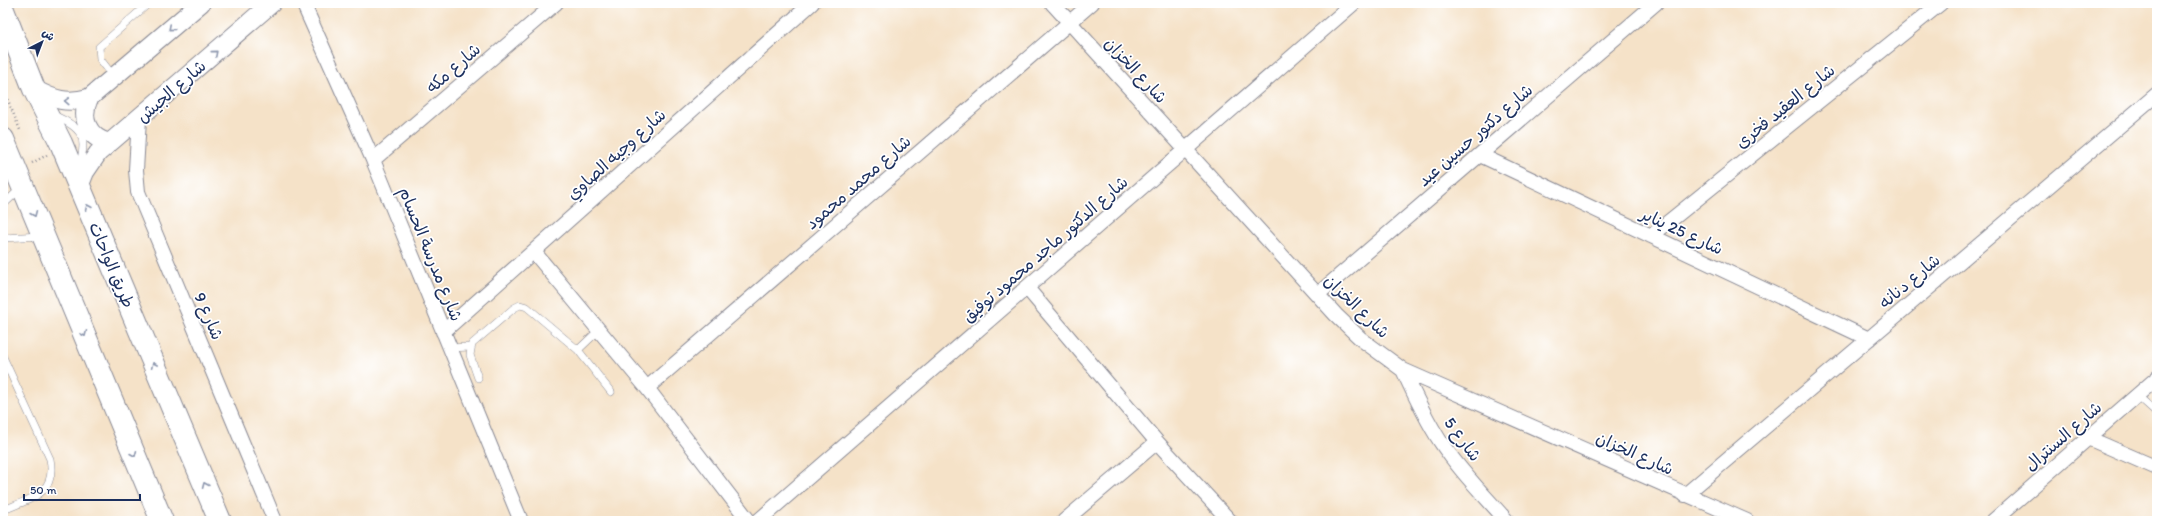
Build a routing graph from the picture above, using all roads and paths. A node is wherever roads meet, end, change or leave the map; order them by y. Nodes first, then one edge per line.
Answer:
1 (149, 3) edge
2 (201, 3) edge
3 (272, 3) edge
4 (304, 3) edge
5 (556, 3) edge
6 (812, 3) edge
7 (1052, 3) edge
8 (1092, 3) edge
9 (1354, 3) edge
10 (1656, 3) edge
11 (1941, 3) edge
12 (3, 10) edge
13 (1069, 23) junction
14 (114, 78) junction
15 (34, 89) junction
16 (2157, 94) edge
17 (89, 98) junction
18 (46, 112) junction
19 (140, 119) junction
20 (3, 139) edge
21 (61, 143) junction
22 (109, 143) junction
23 (1186, 150) junction
24 (1480, 155) junction
25 (373, 160) junction
26 (19, 178) junction
27 (77, 182) junction
28 (3, 205) edge
29 (44, 236) junction
30 (1651, 236) junction
31 (3, 238) edge
32 (534, 252) junction
33 (1027, 288) junction
34 (1318, 294) junction
35 (599, 330) junction
36 (443, 332) junction
37 (1869, 339) junction
38 (470, 347) junction
39 (449, 348) junction
40 (578, 350) junction
41 (3, 357) edge
42 (1403, 370) junction
43 (478, 378) dead end
44 (2157, 378) edge
45 (647, 388) junction
46 (611, 392) dead end
47 (2137, 395) junction
48 (2157, 413) edge
49 (2088, 438) junction
50 (1157, 442) junction
51 (2157, 468) edge
52 (1685, 495) junction
53 (3, 510) edge
54 (162, 521) edge
55 (220, 521) edge
56 (275, 521) edge
57 (521, 521) edge
58 (750, 521) edge
59 (758, 521) edge
60 (1064, 521) edge
61 (1230, 521) edge
62 (1507, 521) edge
63 (1747, 521) edge
64 (1993, 521) edge

1 - 14 lane
2 -> 14 street
19 -> 3 street, شارع الجيش
4 - 25 street, شارع مدرسة الحسام
5 - 25 street, شارع مكه
6 - 32 street, شارع وجيه الصاوي
7 - 13 street, شارع الخزان
8 - 13 street, شارع محمد محمود
9 - 23 street, شارع الدكتور ماجد محمود توفيق
10 - 24 street, شارع دكتور حسين عيد
11 - 30 street, شارع العقيد فخرى
12 - 15 highway, طريق الواحات
13 - 23 street, شارع الخزان
13 - 45 street, شارع محمد محمود
14 - 17 street
17 -> 15 street
15 - 18 highway, طريق الواحات
16 - 37 street, شارع دنانه
17 - 22 street
18 - 21 highway, طريق الواحات
18 - 27 lane
19 - 22 street, شارع الجيش
19 - 56 street, شارع 9
20 - 26 highway
21 - 26 path
21 - 27 highway, طريق الواحات
22 - 27 street, شارع الجيش
23 - 33 street, شارع الدكتور ماجد محمود توفيق
23 - 34 street, شارع الخزان
24 - 30 street, شارع 25 يناير
24 - 34 street, شارع دكتور حسين عيد
25 - 36 street, شارع مدرسة الحسام
26 - 28 lane
26 -> 29 highway
55 -> 27 highway, طريق الواحات
29 - 31 lane
29 -> 54 highway
30 - 37 street, شارع 25 يناير
32 - 35 street
32 - 36 street, شارع وجيه الصاوي
33 - 50 street
33 - 59 street, شارع الدكتور ماجد محمود توفيق
34 - 42 street, شارع الخزان
35 - 40 lane
35 - 45 street
36 - 39 street, شارع مدرسة الحسام
37 - 52 street, شارع دنانه
38 - 39 lane
38 - 40 lane
38 - 43 lane
39 - 57 street, شارع مدرسة الحسام
40 - 46 lane
41 - 53 lane
42 - 52 street, شارع الخزان
42 - 62 street, شارع 5
44 - 47 street, شارع السنترال
45 - 58 street
47 - 48 lane
47 - 49 street, شارع السنترال
49 - 51 street
49 - 64 street, شارع السنترال
50 - 60 street
50 - 61 street
52 - 63 street, شارع الخزان

